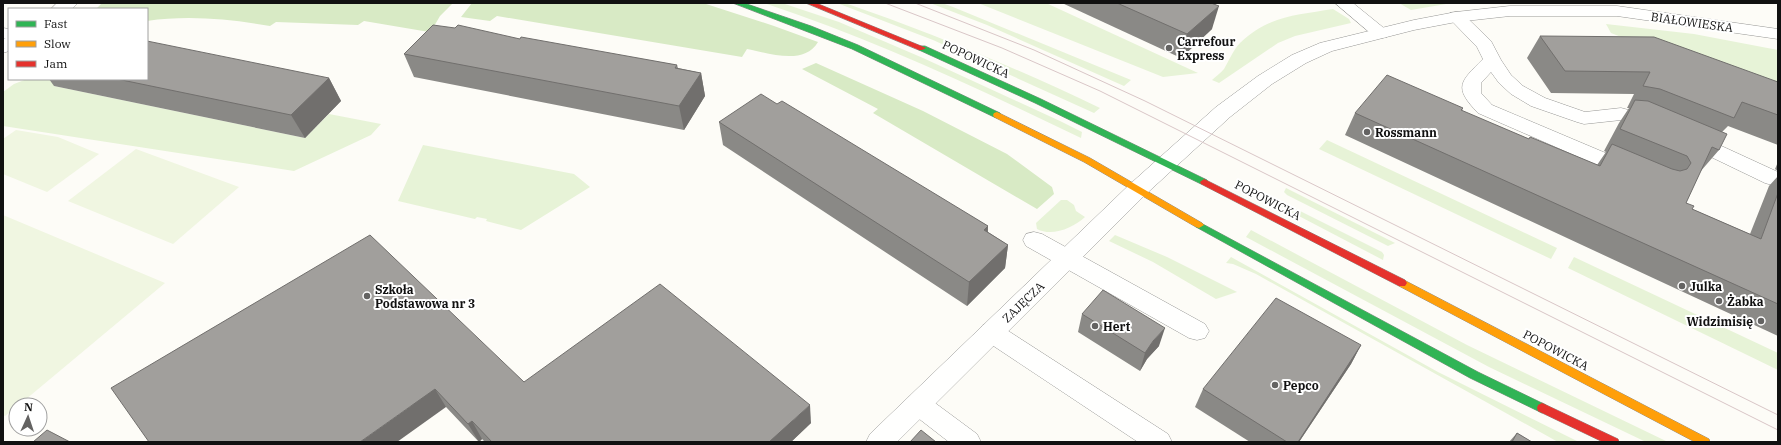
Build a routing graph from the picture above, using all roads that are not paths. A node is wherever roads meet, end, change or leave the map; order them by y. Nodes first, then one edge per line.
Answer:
1 (737, 3) edge
2 (810, 3) edge
3 (1343, 3) edge
4 (1613, 7) edge
5 (1456, 17) junction
6 (1381, 33) junction
7 (1778, 34) edge
8 (1492, 60) junction
9 (1584, 118) junction
10 (1615, 130) dead end
11 (1168, 163) junction
12 (1641, 176) edge
13 (1772, 178) dead end
14 (1137, 190) junction
15 (1034, 240) dead end
16 (1067, 258) junction
17 (1197, 331) dead end
18 (991, 332) junction
19 (918, 404) junction
20 (879, 442) edge
21 (968, 442) edge
22 (1159, 442) edge
23 (1614, 442) edge
24 (1705, 442) edge

1 - 14 street
2 - 11 street, POPOWICKA
3 - 6 lane
4 - 5 street, BIAŁOWIESKA
4 - 7 street, BIAŁOWIESKA
5 - 6 street, BIAŁOWIESKA
5 - 8 lane
6 - 11 street, ZAJĘCZA
8 - 9 lane
8 - 12 lane
9 - 10 lane
9 - 13 lane
11 - 14 street, ZAJĘCZA
11 - 24 street, POPOWICKA
14 - 16 street, ZAJĘCZA
14 - 23 street
15 - 16 lane
16 - 17 lane
16 - 18 street, ZAJĘCZA
18 - 19 street, ZAJĘCZA
18 - 22 lane
19 - 20 street, ZAJĘCZA
19 - 21 lane

